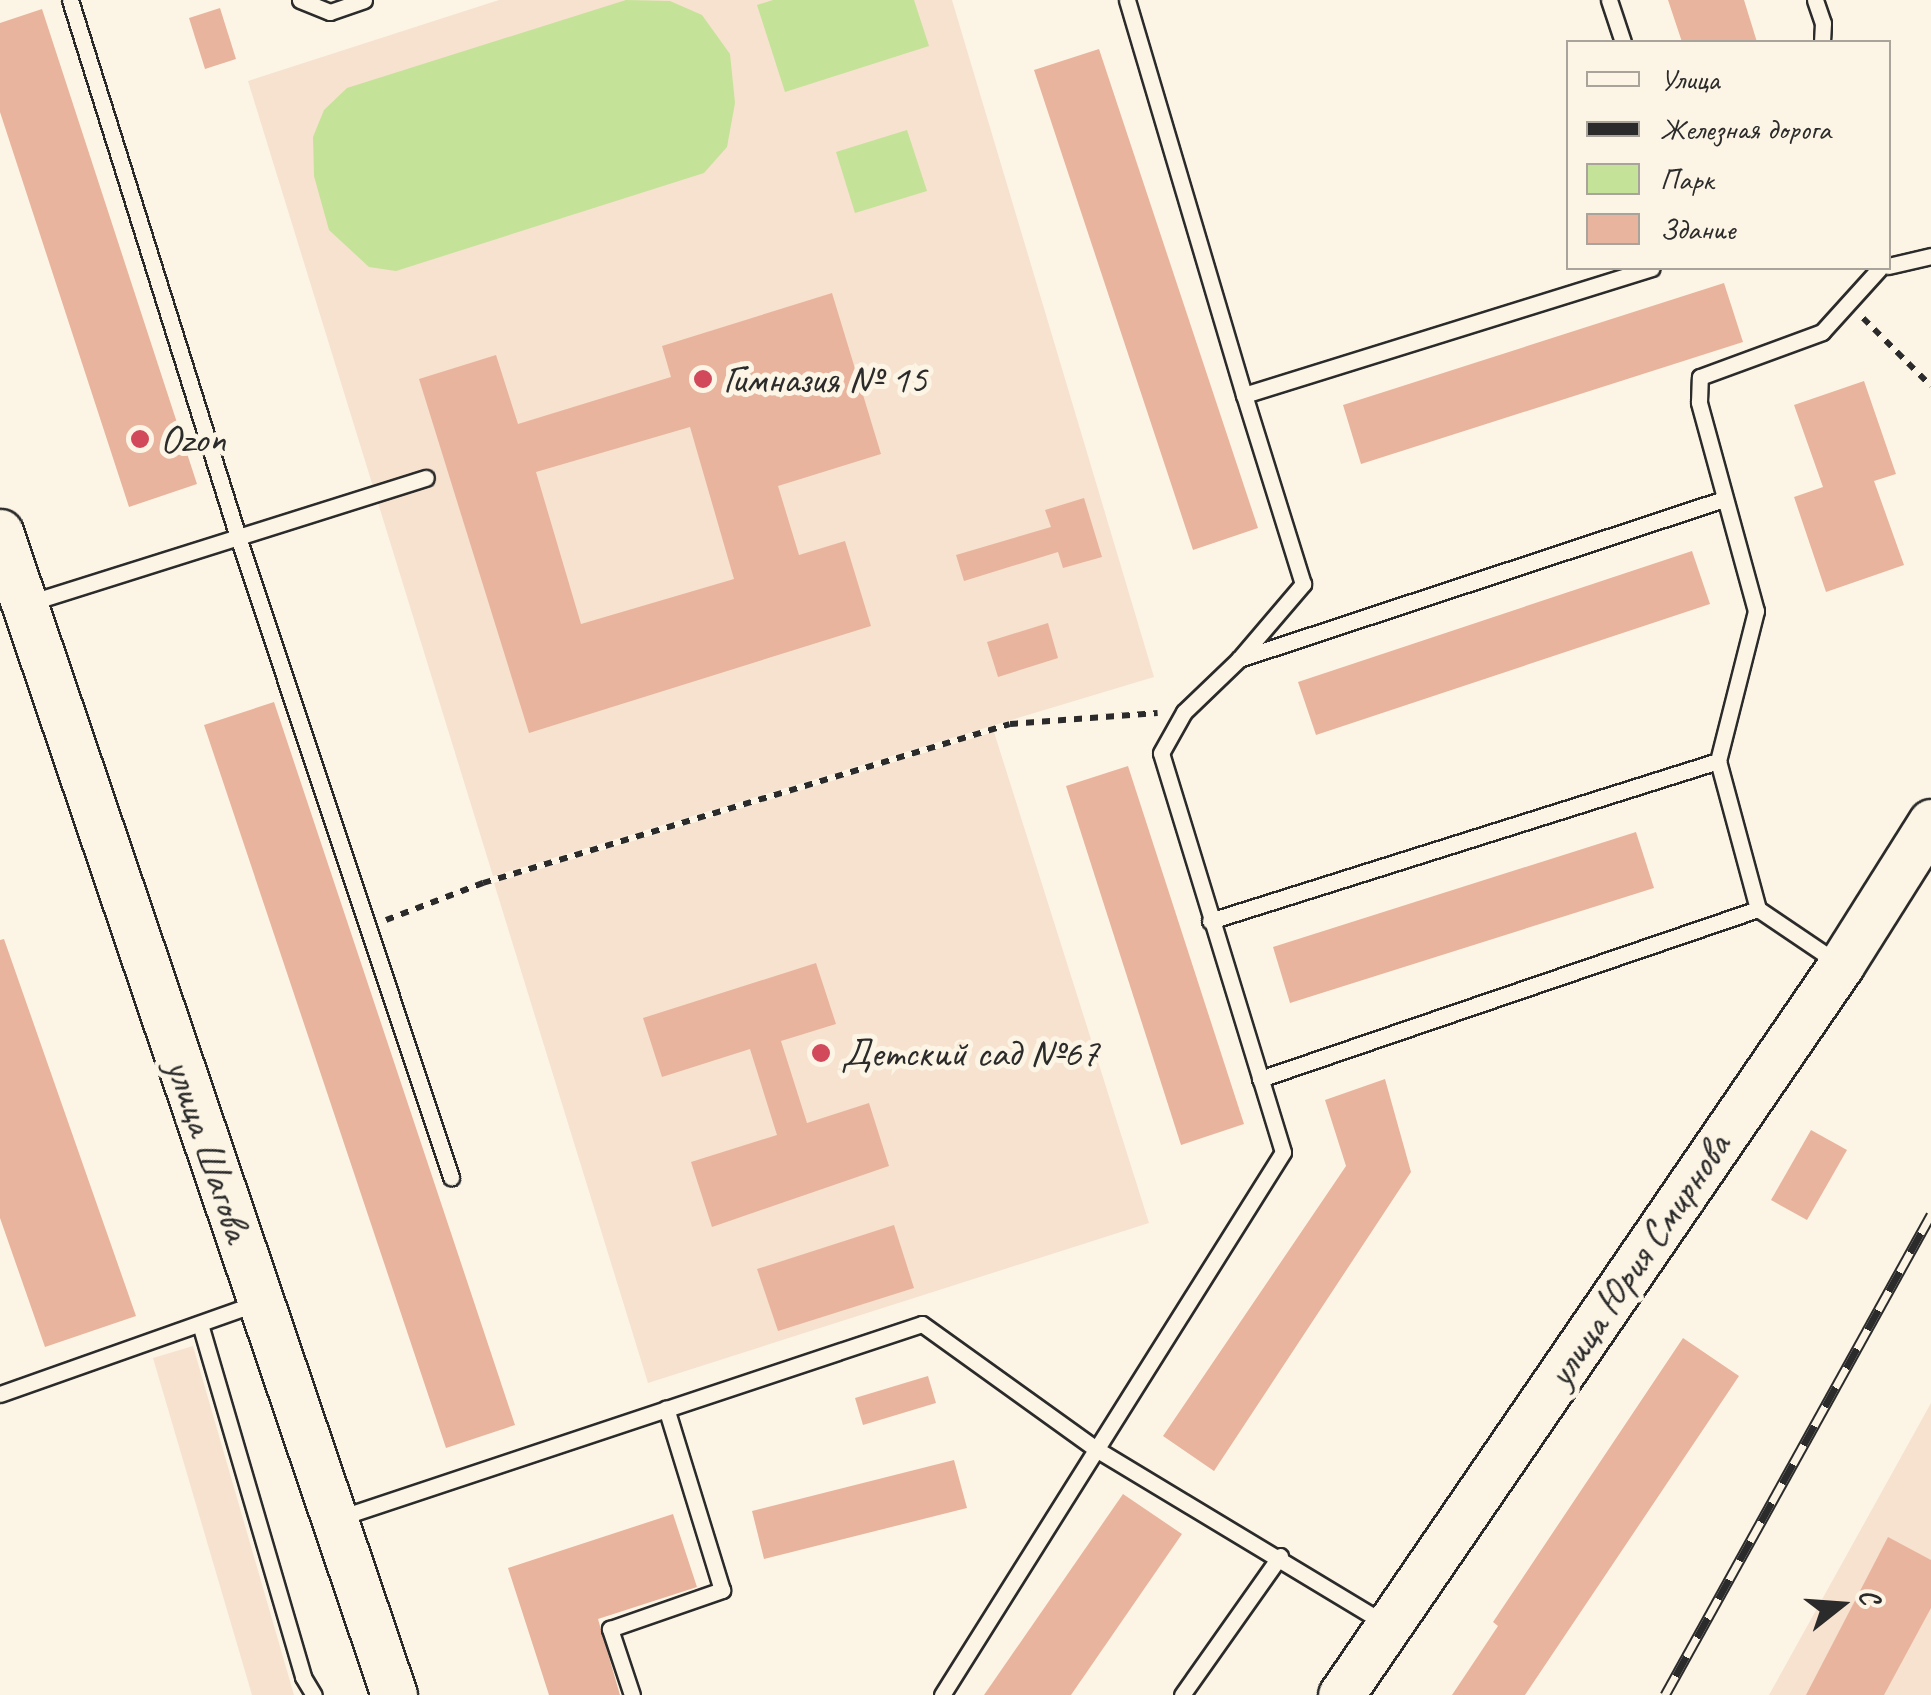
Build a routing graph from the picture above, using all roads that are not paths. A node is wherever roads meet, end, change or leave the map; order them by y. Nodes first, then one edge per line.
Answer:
1 (70, 0) edge
2 (300, 0) edge
3 (364, 0) edge
4 (1127, 0) edge
5 (1609, 0) edge
6 (1815, 0) edge
7 (1622, 40) edge
8 (1822, 40) edge
9 (1931, 256) edge
10 (1891, 265) edge
11 (1646, 270) edge
12 (1879, 270) edge
13 (1244, 394) junction
14 (426, 478) dead end
15 (1724, 499) junction
16 (0, 532) edge
17 (238, 536) junction
18 (24, 605) junction
19 (1238, 659) junction
20 (1718, 761) junction
21 (1931, 822) edge
22 (1758, 908) junction
23 (1210, 921) junction
24 (1841, 965) junction
25 (1260, 1079) junction
26 (451, 1176) dead end
27 (261, 1302) junction
28 (200, 1324) junction
29 (0, 1394) edge
30 (666, 1408) junction
31 (1096, 1449) junction
32 (334, 1519) junction
33 (1280, 1556) junction
34 (1389, 1626) junction
35 (314, 1695) edge
36 (394, 1695) edge
37 (632, 1695) edge
38 (942, 1695) edge
39 (1182, 1695) edge
40 (1341, 1695) edge

1 - 17 lane
2 - 3 lane
4 - 13 lane
5 - 7 lane
6 - 8 lane
9 - 10 lane
11 - 13 lane
12 - 15 lane
13 - 19 lane
14 - 17 lane
15 - 19 lane
15 - 20 lane
16 - 18 main road, улица Шагова
17 - 18 lane
17 - 26 lane
18 - 27 main road, улица Шагова
19 - 23 lane
20 - 22 lane
20 - 23 lane
21 - 24 main road, улица Юрия Смирнова
22 - 24 lane
22 - 25 lane
23 - 25 lane
24 - 34 main road, улица Юрия Смирнова
25 - 31 lane
27 - 28 lane
27 - 32 main road, улица Шагова
28 - 29 lane
28 - 35 lane
30 - 31 lane
30 - 32 lane
30 - 37 lane
31 - 33 lane
31 - 38 lane
32 - 36 main road, улица Шагова
33 - 34 lane
33 - 39 lane
34 - 40 main road, улица Юрия Смирнова

